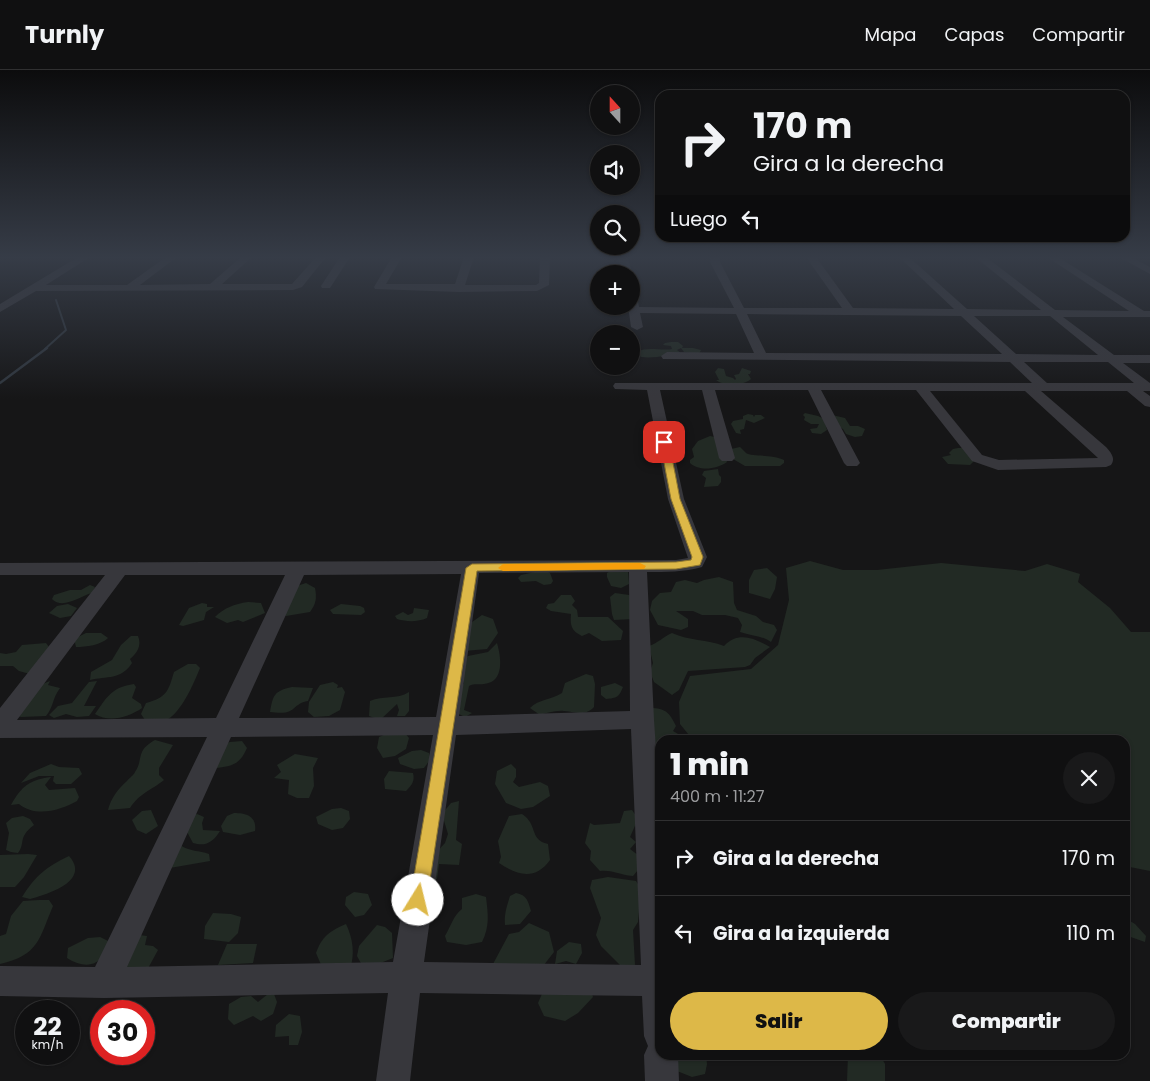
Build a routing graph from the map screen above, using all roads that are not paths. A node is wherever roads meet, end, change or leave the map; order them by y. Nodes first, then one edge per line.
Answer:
1 (737, 304) edge
2 (844, 304) edge
3 (955, 304) edge
4 (1041, 304) edge
5 (1128, 304) edge
6 (640, 310) edge
7 (740, 311) junction
8 (850, 312) junction
9 (965, 313) junction
10 (1052, 313) junction
11 (1147, 316) edge
12 (667, 356) dead end
13 (709, 356) junction
14 (761, 356) junction
15 (813, 356) junction
16 (1013, 358) junction
17 (1110, 358) junction
18 (1150, 359) edge
19 (620, 386) dead end
20 (654, 386) junction
21 (712, 386) junction
22 (813, 387) junction
23 (834, 387) junction
24 (920, 387) junction
25 (1029, 387) junction
26 (1044, 387) junction
27 (1130, 387) junction
28 (1148, 387) edge
29 (1150, 403) edge
30 (727, 458) dead end
31 (852, 462) dead end
32 (638, 566) junction
33 (472, 568) junction
34 (0, 569) edge
35 (120, 569) junction
36 (297, 569) junction
37 (642, 720) junction
38 (223, 726) junction
39 (447, 726) junction
40 (0, 727) edge
41 (655, 946) edge
42 (406, 977) junction
43 (655, 981) edge
44 (0, 982) edge
45 (104, 983) junction
46 (661, 1060) edge
47 (393, 1081) edge
48 (662, 1081) edge

1 - 7 street
2 - 8 street
3 - 9 street
4 - 10 street
5 - 11 street
6 - 7 street
7 - 8 street
7 - 14 street
8 - 9 street
9 - 10 street
9 - 16 street
10 - 11 street
10 - 17 street
12 - 13 street
13 - 14 street
13 - 21 street
14 - 15 street
15 - 16 street
15 - 23 street
16 - 17 street
16 - 26 street
17 - 18 street
17 - 28 street
19 - 20 street
20 - 21 street
20 - 32 street
21 - 22 street
21 - 30 street
22 - 23 street
22 - 31 street
23 - 24 street
24 - 25 street
24 - 25 street
25 - 26 street
26 - 27 street
27 - 28 street
27 - 29 street
32 - 33 street
32 - 37 street
33 - 36 street
33 - 39 street
34 - 35 street
35 - 36 street
35 - 40 street
36 - 38 street
37 - 39 street
37 - 41 street
38 - 39 street
38 - 40 street
38 - 45 street
39 - 42 street
42 - 43 street
42 - 45 street
42 - 47 street
44 - 45 street
46 - 48 street

